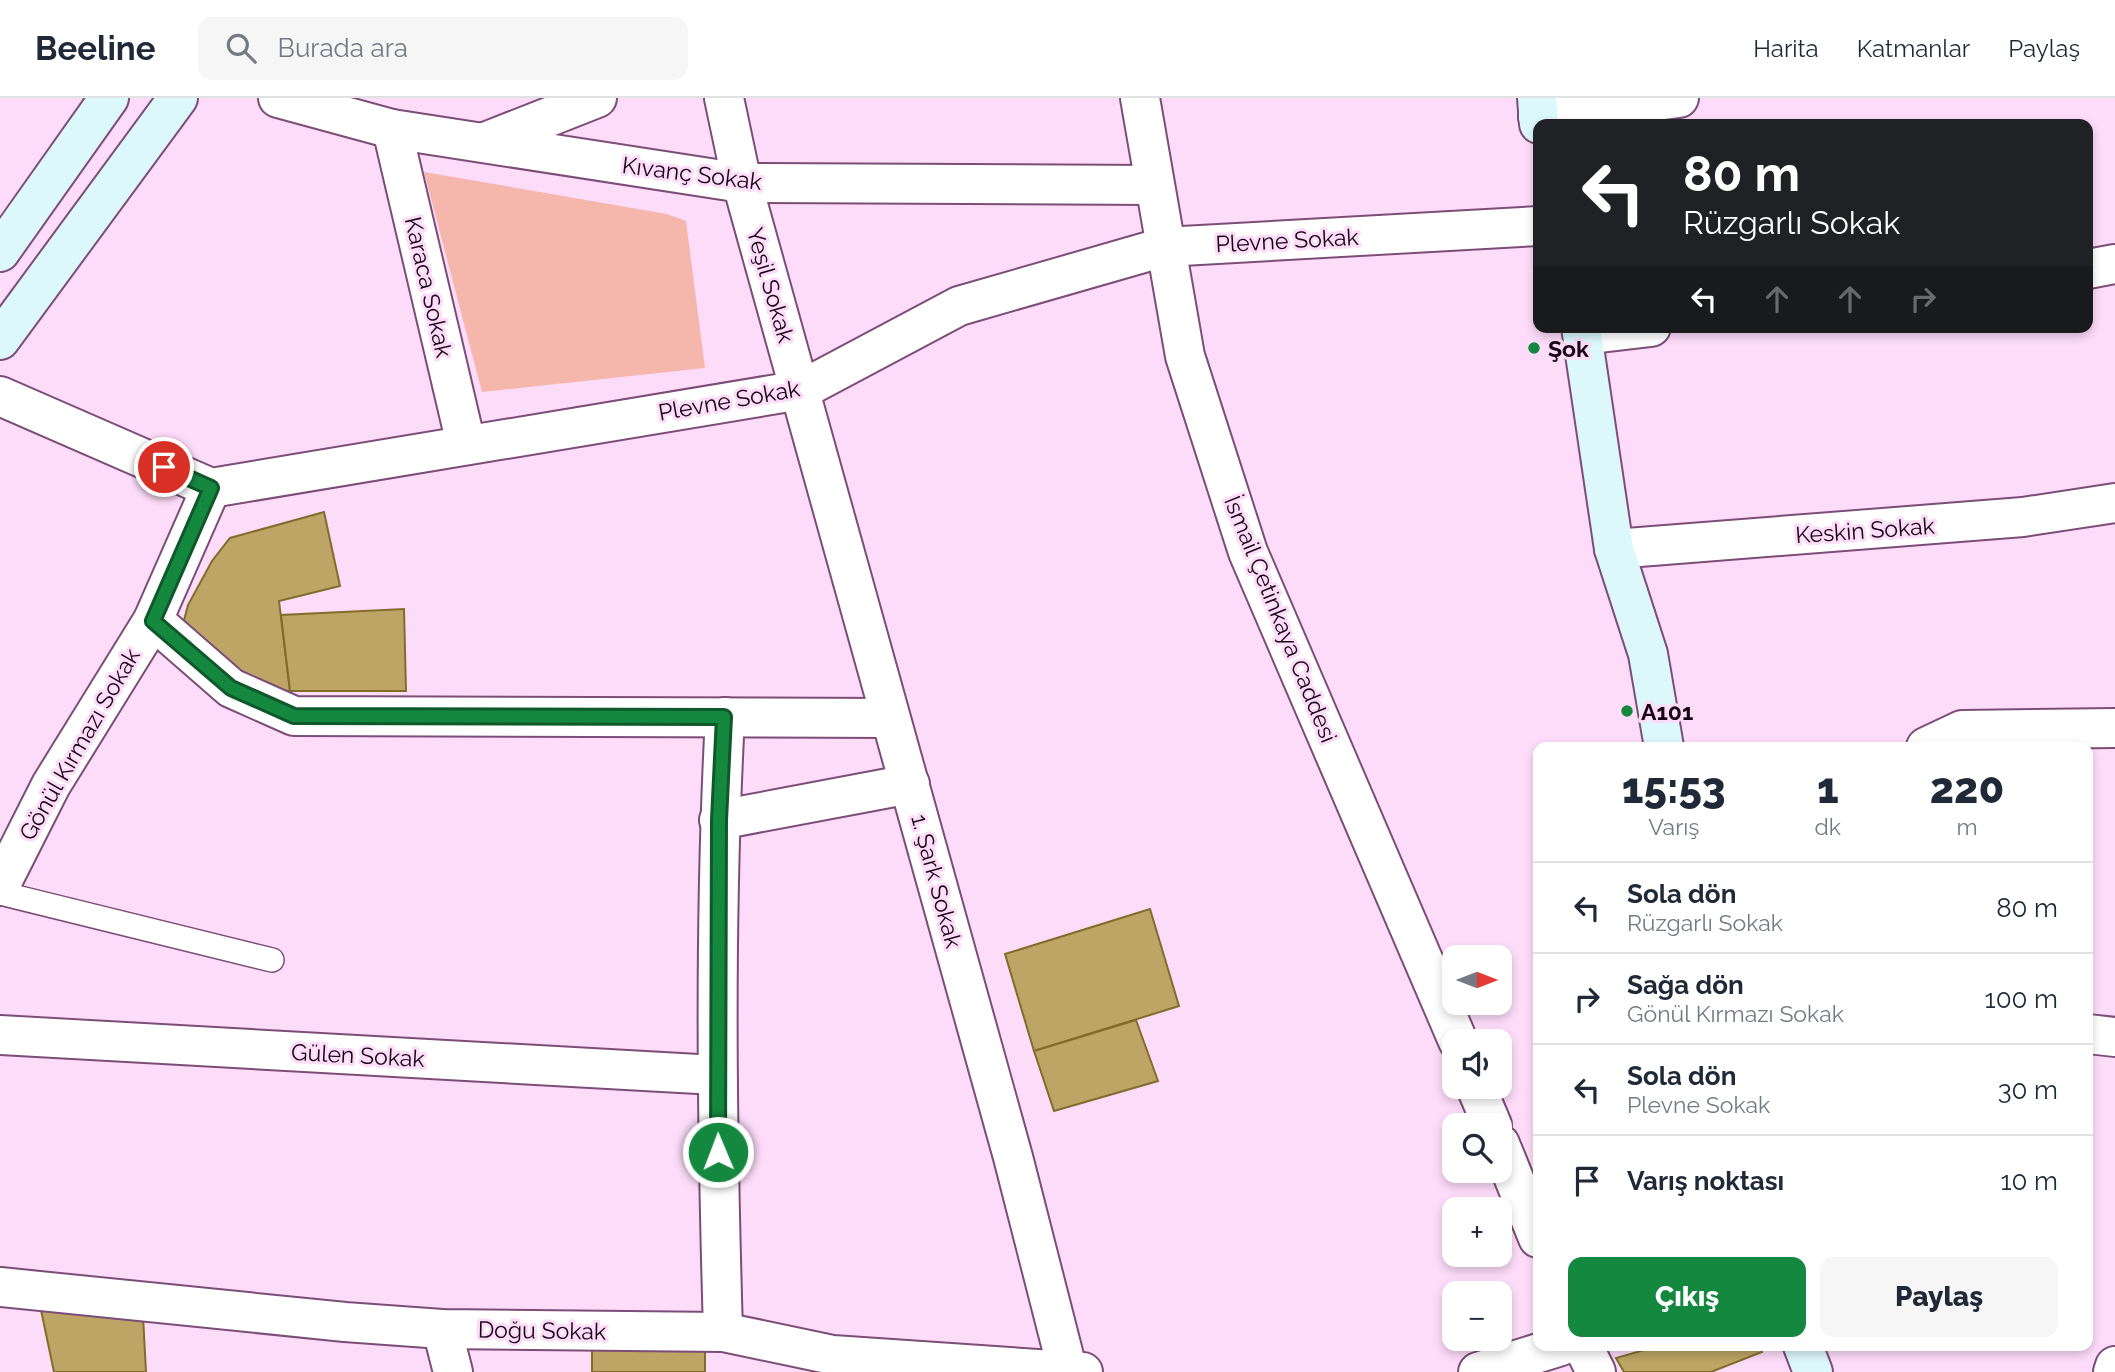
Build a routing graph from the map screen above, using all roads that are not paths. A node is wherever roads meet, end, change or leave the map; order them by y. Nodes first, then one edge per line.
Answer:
1 (108, 98) edge
2 (178, 98) edge
3 (278, 98) edge
4 (597, 98) edge
5 (724, 98) edge
6 (1140, 98) edge
7 (1679, 98) edge
8 (1538, 113) edge
9 (392, 129) junction
10 (482, 143) junction
11 (742, 183) junction
12 (1154, 185) junction
13 (1533, 226) edge
14 (1164, 247) junction
15 (0, 253) edge
16 (2115, 264) edge
17 (2093, 267) edge
18 (1582, 333) edge
19 (0, 340) edge
20 (801, 390) junction
21 (0, 396) edge
22 (466, 444) junction
23 (211, 488) junction
24 (2115, 503) edge
25 (1614, 549) junction
26 (153, 621) junction
27 (724, 717) junction
28 (890, 718) junction
29 (2115, 728) edge
30 (2070, 739) edge
31 (1663, 742) edge
32 (1937, 742) edge
33 (910, 784) junction
34 (719, 820) junction
35 (3, 873) edge
36 (272, 960) dead end
37 (1453, 1029) edge
38 (0, 1035) edge
39 (2093, 1035) edge
40 (2115, 1037) edge
41 (716, 1075) junction
42 (1512, 1174) edge
43 (1533, 1226) edge
44 (0, 1287) edge
45 (442, 1329) junction
46 (723, 1332) junction
47 (1545, 1351) edge
48 (1586, 1351) edge
49 (1805, 1351) edge
50 (832, 1364) edge
51 (2115, 1366) edge
52 (453, 1372) edge
53 (1068, 1372) edge
54 (1083, 1372) edge
55 (1478, 1372) edge
56 (1596, 1372) edge
57 (1813, 1372) edge
58 (2113, 1372) edge

1 - 15 main road
2 - 19 main road
3 - 9 street, Kıvanç Sokak
4 - 10 street
5 - 11 street, Yeşil Sokak
6 - 12 street, İsmail Çetinkaya Caddesi
7 - 8 street
9 - 10 street, Kıvanç Sokak
9 - 22 street, Karaca Sokak
10 - 11 street, Kıvanç Sokak
11 - 12 street, Kıvanç Sokak
11 - 20 street, Yeşil Sokak
12 - 14 street, İsmail Çetinkaya Caddesi
13 - 14 street, Plevne Sokak
14 - 20 street, Plevne Sokak
14 - 37 street, İsmail Çetinkaya Caddesi
16 - 17 street
18 - 25 main road
20 - 22 street, Plevne Sokak
20 - 28 street, 1. Şark Sokak
21 - 23 street
22 - 23 street, Plevne Sokak
23 - 26 street, Gönül Kırmazı Sokak
24 - 25 street, Keskin Sokak
25 - 31 main road
26 - 27 street
26 - 35 street, Gönül Kırmazı Sokak
27 - 28 street
27 - 34 street
28 - 33 street, 1. Şark Sokak
29 - 30 street
30 - 32 street
33 - 34 street
33 - 53 street, 1. Şark Sokak
34 - 41 street
35 - 36 lane
38 - 41 street, Gülen Sokak
39 - 40 street
41 - 46 street
42 - 43 street
44 - 45 street, Doğu Sokak
45 - 46 street, Doğu Sokak
45 - 52 street
46 - 50 street, Doğu Sokak
47 - 55 street
48 - 56 street
49 - 57 main road
50 - 53 street, Doğu Sokak
51 - 58 street
53 - 54 street, Doğu Sokak

